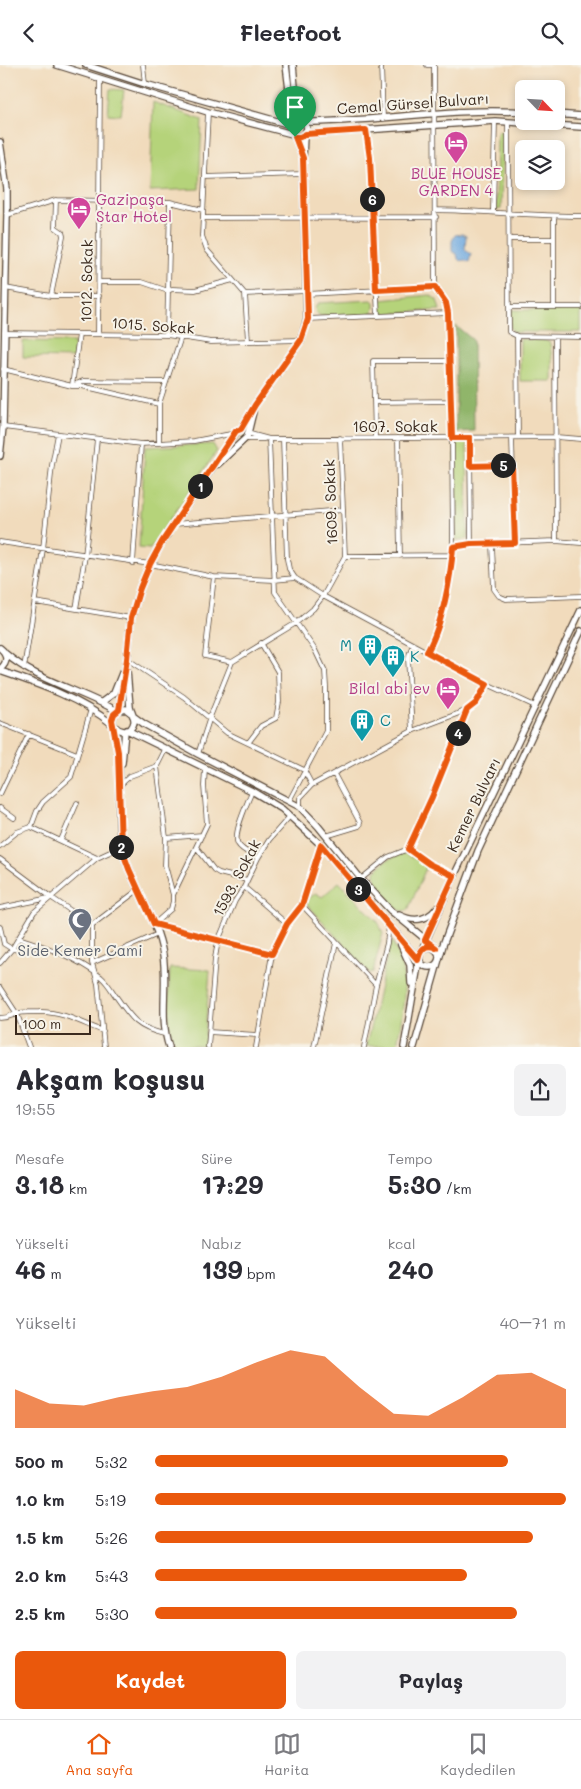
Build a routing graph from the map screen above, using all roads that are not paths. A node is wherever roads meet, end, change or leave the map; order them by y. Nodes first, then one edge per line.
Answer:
1 (57, 65) edge
2 (86, 65) edge
3 (143, 65) edge
4 (286, 65) edge
5 (293, 65) edge
6 (381, 65) edge
7 (426, 65) edge
8 (434, 65) edge
9 (100, 79) junction
10 (145, 84) junction
11 (208, 112) junction
12 (515, 112) edge
13 (434, 114) junction
14 (565, 115) edge
15 (581, 116) edge
16 (383, 119) junction
17 (495, 121) junction
18 (297, 122) junction
19 (508, 122) junction
20 (434, 124) junction
21 (581, 127) edge
22 (366, 130) junction
23 (305, 134) junction
24 (294, 135) junction
25 (0, 143) edge
26 (303, 158) junction
27 (303, 173) junction
28 (205, 177) junction
29 (56, 200) junction
30 (100, 201) junction
31 (170, 202) junction
32 (203, 210) junction
33 (436, 210) junction
34 (493, 211) junction
35 (509, 214) junction
36 (7, 215) junction
37 (554, 215) junction
38 (581, 216) edge
39 (436, 217) junction
40 (202, 218) junction
41 (373, 218) junction
42 (304, 219) junction
43 (509, 239) junction
44 (554, 239) junction
45 (233, 280) junction
46 (99, 282) junction
47 (435, 287) junction
48 (5, 288) junction
49 (376, 290) junction
50 (168, 291) junction
51 (306, 292) junction
52 (245, 294) junction
53 (51, 296) junction
54 (99, 296) junction
55 (509, 307) junction
56 (554, 307) junction
57 (581, 307) edge
58 (448, 313) junction
59 (378, 316) junction
60 (308, 319) junction
61 (4, 333) junction
62 (79, 334) junction
63 (98, 334) junction
64 (167, 335) junction
65 (517, 336) junction
66 (181, 337) junction
67 (555, 337) junction
68 (581, 337) edge
69 (301, 340) junction
70 (248, 341) junction
71 (450, 361) junction
72 (3, 369) junction
73 (165, 382) junction
74 (72, 386) junction
75 (451, 401) junction
76 (374, 402) junction
77 (159, 405) junction
78 (255, 405) junction
79 (3, 427) junction
80 (241, 429) junction
81 (236, 433) junction
82 (58, 434) junction
83 (518, 437) junction
84 (556, 437) junction
85 (581, 437) edge
86 (245, 438) junction
87 (340, 438) junction
88 (375, 438) junction
89 (398, 438) junction
90 (452, 438) junction
91 (470, 438) junction
92 (512, 438) junction
93 (96, 439) junction
94 (269, 439) junction
95 (283, 439) junction
96 (158, 442) junction
97 (141, 444) junction
98 (0, 456) edge
99 (512, 465) junction
100 (470, 466) junction
101 (208, 474) junction
102 (343, 511) junction
103 (285, 514) junction
104 (272, 515) junction
105 (174, 524) junction
106 (556, 541) junction
107 (0, 542) edge
108 (515, 543) junction
109 (581, 543) edge
110 (471, 544) junction
111 (492, 545) junction
112 (453, 547) junction
113 (43, 549) junction
114 (452, 555) junction
115 (85, 556) junction
116 (345, 556) junction
117 (400, 556) junction
118 (133, 563) junction
119 (150, 564) junction
120 (214, 577) junction
121 (294, 578) junction
122 (274, 580) junction
123 (323, 596) junction
124 (581, 596) edge
125 (35, 602) junction
126 (76, 609) junction
127 (581, 610) edge
128 (131, 618) junction
129 (296, 623) junction
130 (581, 631) edge
131 (261, 643) junction
132 (413, 644) junction
133 (0, 647) edge
134 (427, 652) junction
135 (6, 653) junction
136 (127, 659) junction
137 (232, 661) junction
138 (24, 668) junction
139 (0, 670) edge
140 (487, 684) junction
141 (102, 702) junction
142 (535, 706) junction
143 (91, 709) junction
144 (118, 710) junction
145 (467, 710) junction
146 (132, 714) junction
147 (210, 717) junction
148 (0, 723) edge
149 (113, 725) junction
150 (126, 730) junction
151 (412, 731) junction
152 (29, 734) junction
153 (248, 743) junction
154 (166, 748) junction
155 (77, 754) junction
156 (198, 754) junction
157 (158, 766) junction
158 (206, 768) junction
159 (304, 770) junction
160 (334, 773) junction
161 (120, 785) junction
162 (312, 785) junction
163 (252, 791) junction
164 (0, 794) edge
165 (289, 801) junction
166 (78, 803) dead end
167 (300, 807) junction
168 (0, 808) edge
169 (290, 816) junction
170 (14, 818) dead end
171 (31, 827) junction
172 (202, 835) junction
173 (326, 836) junction
174 (166, 838) junction
175 (61, 840) junction
176 (321, 845) junction
177 (0, 846) edge
178 (121, 847) junction
179 (197, 848) junction
180 (408, 849) junction
181 (258, 858) junction
182 (0, 859) edge
183 (97, 859) junction
184 (454, 876) junction
185 (361, 879) junction
186 (247, 880) junction
187 (244, 887) junction
188 (139, 889) junction
189 (173, 895) junction
190 (52, 898) junction
191 (444, 899) junction
192 (302, 905) junction
193 (0, 908) edge
194 (391, 911) junction
195 (154, 924) junction
196 (287, 924) junction
197 (92, 925) junction
198 (389, 926) junction
199 (0, 927) edge
200 (158, 934) junction
201 (397, 936) junction
202 (18, 938) junction
203 (425, 940) junction
204 (218, 941) junction
205 (336, 943) junction
206 (38, 945) junction
207 (436, 948) junction
208 (12, 949) junction
209 (272, 954) junction
210 (420, 959) junction
211 (439, 960) junction
212 (0, 963) edge
213 (92, 963) junction
214 (95, 973) junction
215 (376, 985) junction
216 (0, 988) edge
217 (412, 995) junction
218 (17, 1014) junction
219 (0, 1018) edge
220 (103, 1031) junction
221 (209, 1032) junction
222 (164, 1034) junction
223 (257, 1035) junction
224 (29, 1047) edge
225 (104, 1047) edge
226 (169, 1047) edge
227 (208, 1047) edge
228 (256, 1047) edge
229 (314, 1047) edge
230 (364, 1047) edge
231 (404, 1047) edge
232 (414, 1047) edge

1 - 9 main road
2 - 10 main road, Cemal Gürsel Bulvarı
3 - 10 street
4 - 18 main road
5 - 18 main road
6 - 16 street
7 - 8 street
8 - 13 street
9 - 11 main road
9 - 30 street, 1012. Sokak
10 - 18 main road, Cemal Gürsel Bulvarı
11 - 24 main road
11 - 28 street
12 - 13 main road, Cemal Gürsel Bulvarı
13 - 16 main road, Cemal Gürsel Bulvarı
13 - 20 street
14 - 15 main road
16 - 18 main road, Cemal Gürsel Bulvarı
17 - 19 main road, Cemal Gürsel Bulvarı
17 - 20 main road, Cemal Gürsel Bulvarı
17 - 34 street
18 - 23 main road
18 - 24 main road
19 - 21 main road, Cemal Gürsel Bulvarı
19 - 35 street
20 - 22 main road, Cemal Gürsel Bulvarı
20 - 33 street
22 - 23 main road, Cemal Gürsel Bulvarı
22 - 41 street
23 - 24 main road
23 - 26 main road
24 - 26 main road
25 - 36 main road
26 - 27 main road
27 - 28 street
27 - 42 main road
28 - 32 street
29 - 30 street
29 - 36 street
29 - 53 street
30 - 31 street
30 - 46 street, 1012. Sokak
31 - 32 street
31 - 50 street
32 - 40 street
33 - 34 street
33 - 39 street
34 - 35 street
35 - 37 street
35 - 43 street
36 - 48 main road
37 - 38 street
37 - 44 street
39 - 41 street
39 - 47 street
40 - 42 street
40 - 45 street
41 - 42 street
41 - 49 street
42 - 51 main road
43 - 44 street
43 - 55 street
44 - 56 street
45 - 50 street
45 - 52 street
46 - 50 street
46 - 54 street, 1012. Sokak
47 - 49 street
47 - 58 street
48 - 53 street
48 - 61 main road
49 - 51 street
49 - 59 street
50 - 64 street
51 - 52 street
51 - 60 main road
52 - 70 street
53 - 54 street
54 - 63 street, 1012. Sokak
55 - 56 street
55 - 65 street
56 - 57 street
58 - 59 street
58 - 71 street
59 - 60 street
60 - 69 main road
61 - 62 street, 1015. Sokak
61 - 72 main road
62 - 63 street, 1015. Sokak
62 - 74 street
63 - 64 street, 1015. Sokak
64 - 66 street, 1015. Sokak
65 - 67 street
65 - 83 street
66 - 70 street, 1015. Sokak
66 - 73 street
67 - 68 street
67 - 84 street
69 - 70 street, 1015. Sokak
69 - 78 main road
71 - 75 street
71 - 76 street
72 - 74 street
72 - 79 main road
73 - 74 street
73 - 77 street
74 - 77 street
75 - 76 street
75 - 90 street
76 - 88 street
77 - 96 street
78 - 80 main road
78 - 86 main road
79 - 82 street
79 - 98 main road
80 - 81 main road
80 - 86 main road
81 - 86 main road
81 - 96 street
81 - 101 main road
82 - 93 street
82 - 113 street
83 - 84 street, 1607. Sokak
83 - 92 street, 1607. Sokak
84 - 85 street, 1607. Sokak
84 - 106 street
86 - 94 street, 1607. Sokak
86 - 101 main road
87 - 88 street, 1607. Sokak
87 - 95 street, 1607. Sokak
87 - 102 street, 1609. Sokak
88 - 89 street, 1607. Sokak
89 - 90 street, 1607. Sokak
89 - 117 street
90 - 91 street, 1607. Sokak
90 - 112 street
91 - 92 street, 1607. Sokak
91 - 100 street
92 - 99 street
93 - 97 street
93 - 115 street
94 - 95 street, 1607. Sokak
94 - 104 street
95 - 103 street
96 - 97 street
97 - 118 street
99 - 100 street
99 - 108 street
100 - 110 street
101 - 105 main road
102 - 103 street
102 - 116 street, 1609. Sokak
103 - 104 street
103 - 121 street
104 - 105 street
104 - 122 street
105 - 119 main road
106 - 108 street
106 - 109 street
107 - 113 street
108 - 111 street
110 - 111 street
110 - 112 street
111 - 124 street
112 - 114 street
113 - 115 street
113 - 125 street
114 - 117 street
114 - 134 street
115 - 118 street
115 - 126 street
116 - 117 street
116 - 123 street, 1609. Sokak
118 - 119 street
119 - 120 street
119 - 128 main road
120 - 122 street
120 - 137 street
121 - 122 street
121 - 123 street
122 - 129 street
123 - 129 street, 1609. Sokak
123 - 132 street
125 - 126 street
125 - 138 street
126 - 128 street
127 - 142 main road, Kemer Bulvarı
128 - 136 main road
129 - 131 street, 1609. Sokak
129 - 159 street
130 - 211 main road, Kemer Bulvarı
131 - 137 street, 1609. Sokak
131 - 153 street
132 - 134 street
132 - 151 street
133 - 135 main road
134 - 140 street
135 - 138 main road
135 - 139 main road
136 - 141 main road
136 - 144 main road
136 - 146 main road
136 - 147 street
137 - 147 street
138 - 141 main road
139 - 143 main road
140 - 142 street
140 - 145 street
141 - 144 main road
142 - 184 main road, Kemer Bulvarı
143 - 149 main road
143 - 155 street
144 - 146 main road
144 - 149 main road
145 - 151 street
145 - 180 street
146 - 150 main road
146 - 156 main road
147 - 153 street
147 - 156 street
148 - 152 street
149 - 150 main road
149 - 161 main road
150 - 154 main road
150 - 161 main road
151 - 160 street
152 - 155 street
152 - 164 street
153 - 159 street
154 - 157 street
154 - 158 main road
155 - 171 street
156 - 165 main road
157 - 161 street
157 - 174 street
158 - 163 main road
158 - 172 street
159 - 162 street
159 - 165 street
160 - 162 street
160 - 173 street
161 - 178 main road
162 - 167 street
163 - 169 main road
163 - 181 street
165 - 167 main road
166 - 175 street
167 - 173 main road
168 - 170 street
169 - 176 main road
169 - 181 street, 1593. Sokak
171 - 175 street
171 - 177 street
172 - 174 street
172 - 179 street
173 - 185 main road
174 - 189 street
175 - 183 street
176 - 192 street
176 - 198 main road
178 - 183 street
178 - 188 main road
179 - 186 street
179 - 189 street
180 - 184 street
180 - 185 street
181 - 186 street, 1593. Sokak
182 - 190 street
183 - 190 street
184 - 191 main road, Kemer Bulvarı
185 - 194 main road
186 - 187 street, 1593. Sokak
187 - 196 street
187 - 204 street, 1593. Sokak
188 - 195 main road
188 - 197 street
189 - 195 street
190 - 193 street
190 - 197 street
190 - 202 street
191 - 194 main road
191 - 203 main road, Kemer Bulvarı
192 - 196 street
192 - 205 street
194 - 203 main road
195 - 200 main road
195 - 204 street
196 - 209 street
197 - 213 street
198 - 201 main road
198 - 215 street
199 - 208 street
200 - 213 street
200 - 222 main road
201 - 210 main road
201 - 217 main road
202 - 206 street
202 - 208 street
203 - 207 main road
203 - 210 main road, Kemer Bulvarı
204 - 209 street
204 - 221 street, 1593. Sokak
205 - 215 street
205 - 229 street
206 - 208 street
206 - 214 street
207 - 210 main road
207 - 211 main road
208 - 212 street
209 - 223 street
210 - 211 main road
210 - 217 main road, Kemer Bulvarı
211 - 232 main road, Kemer Bulvarı
213 - 214 street
214 - 220 street
214 - 222 street
215 - 230 street
216 - 218 street
217 - 231 main road, Kemer Bulvarı
218 - 219 street
218 - 220 street
218 - 224 street
220 - 225 street
221 - 223 street
221 - 227 street, 1593. Sokak
222 - 226 main road
223 - 228 street

